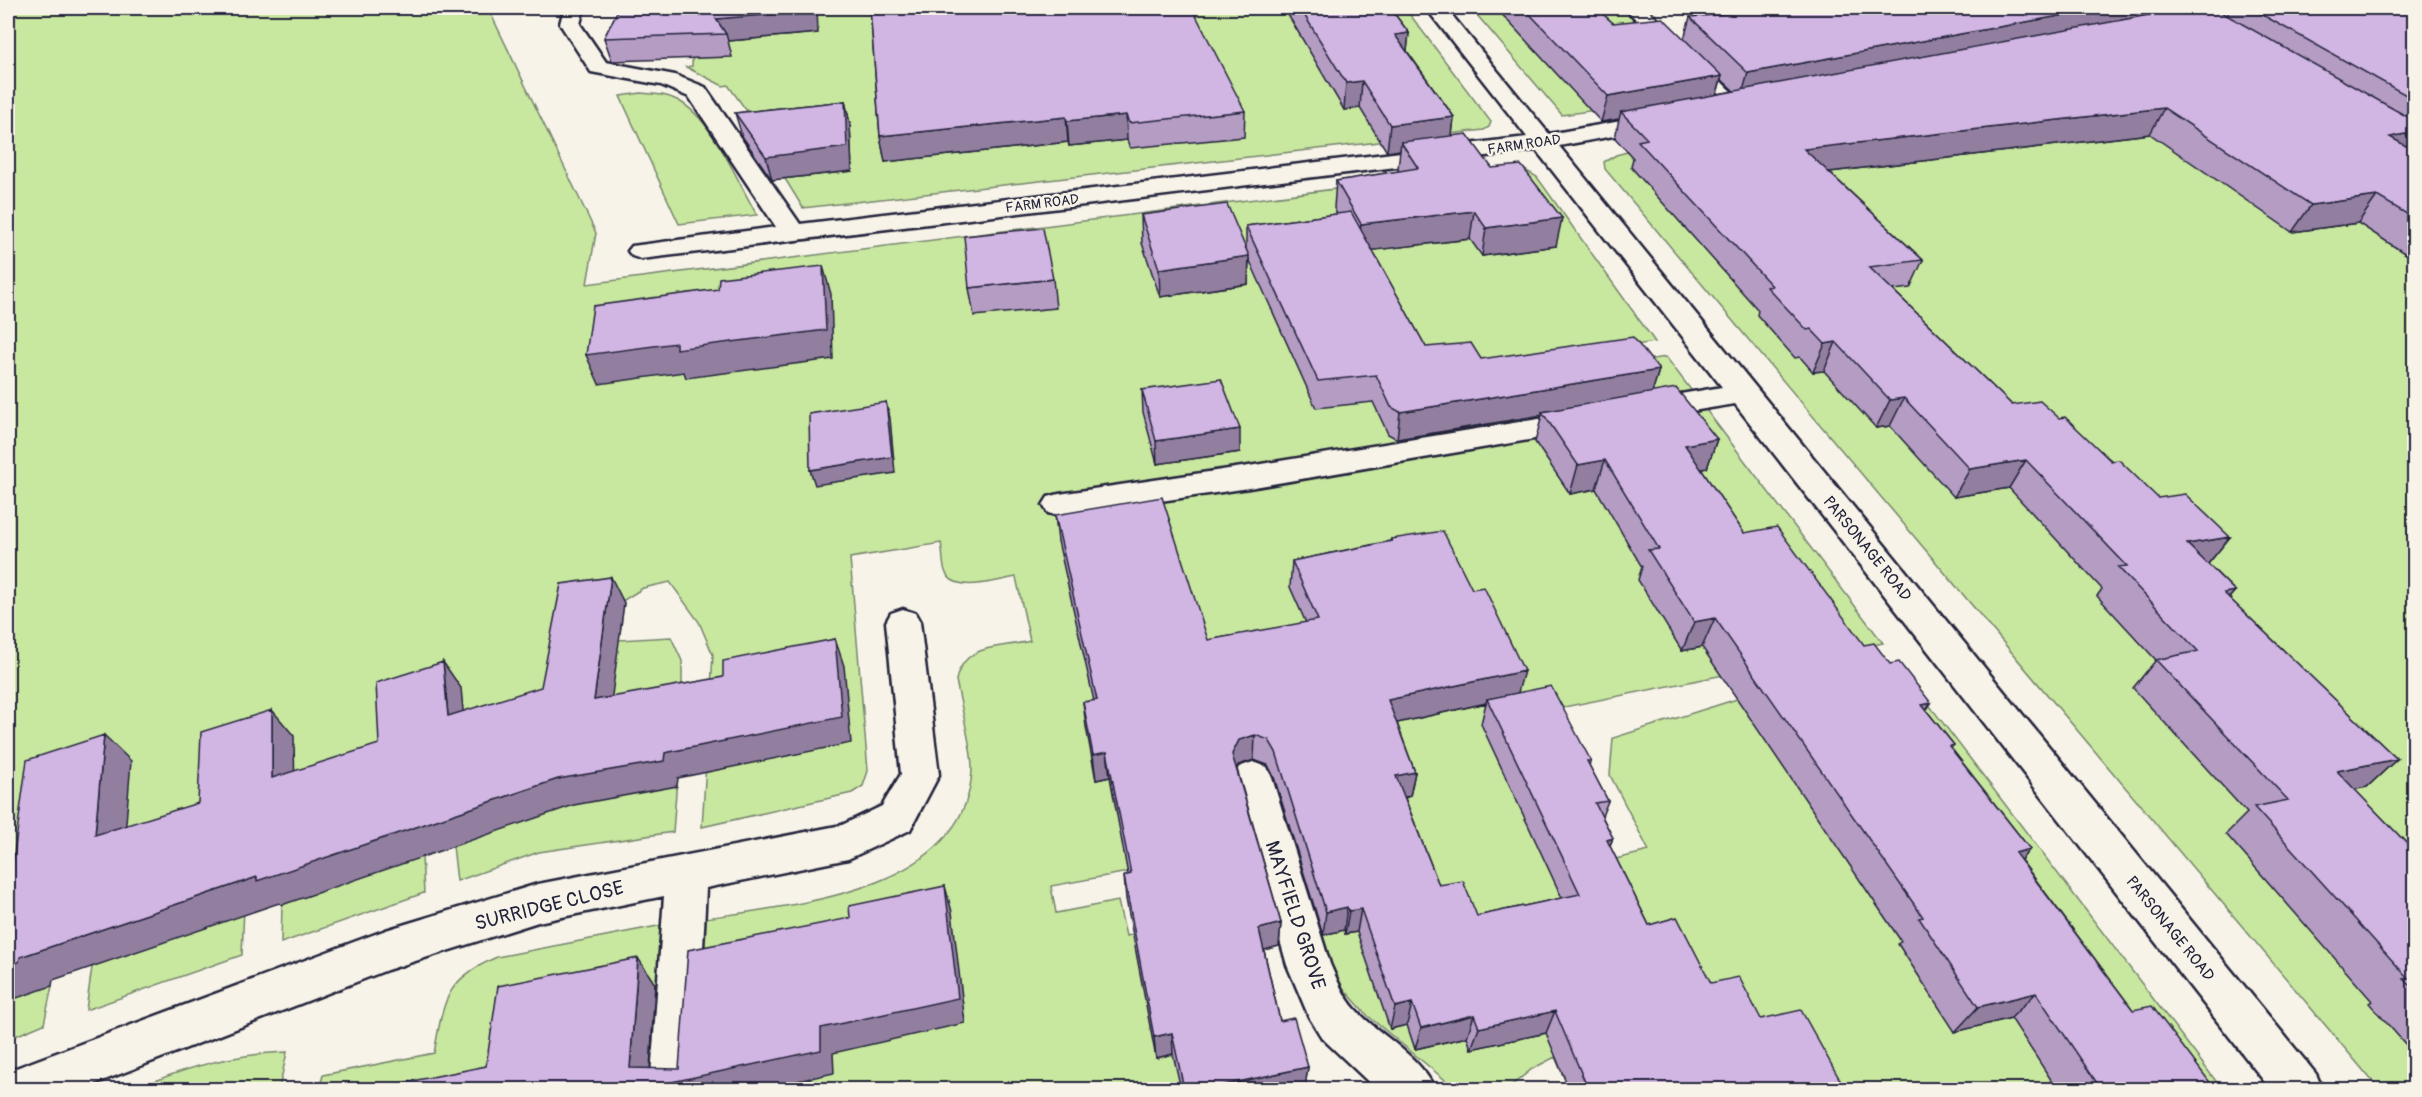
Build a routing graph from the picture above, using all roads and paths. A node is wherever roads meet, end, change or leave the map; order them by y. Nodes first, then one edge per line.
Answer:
1 (574, 8) edge
2 (1436, 8) edge
3 (1635, 8) edge
4 (2257, 8) edge
5 (2187, 13) edge
6 (2162, 26) edge
7 (2226, 36) edge
8 (1758, 104) edge
9 (1679, 118) edge
10 (1544, 142) junction
11 (794, 233) junction
12 (641, 251) dead end
13 (1744, 393) junction
14 (1059, 505) dead end
15 (903, 622) dead end
16 (1253, 778) dead end
17 (686, 873) junction
18 (18, 1089) edge
19 (673, 1089) edge
20 (1412, 1089) edge
21 (2300, 1089) edge

1 - 11 street
2 - 10 street, PARSONAGE ROAD
3 - 8 street
4 - 5 street
5 - 6 street
5 - 7 street
9 - 10 street, FARM ROAD
10 - 11 street, FARM ROAD
10 - 13 street, PARSONAGE ROAD
11 - 12 street, FARM ROAD
13 - 14 street
13 - 21 street, PARSONAGE ROAD
15 - 17 street, SURRIDGE CLOSE
16 - 20 street, MAYFIELD GROVE
17 - 18 street, SURRIDGE CLOSE
17 - 19 street

